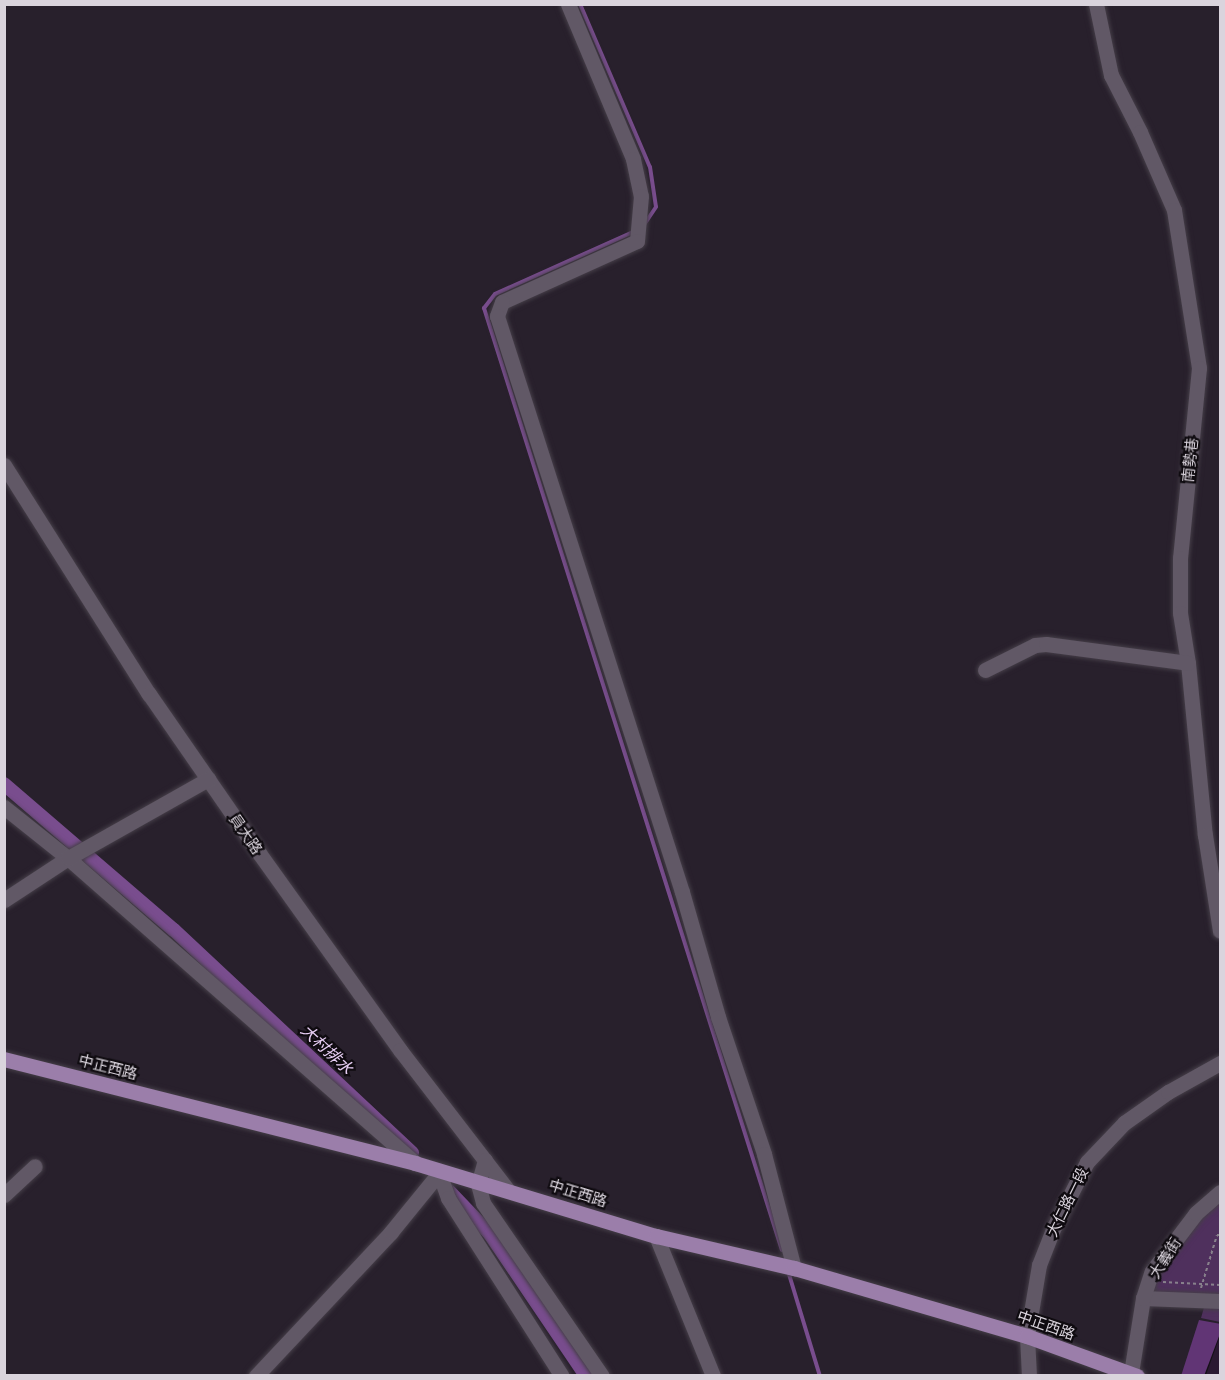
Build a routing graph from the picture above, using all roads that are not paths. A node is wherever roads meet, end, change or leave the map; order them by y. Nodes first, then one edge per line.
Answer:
1 (568, 4) edge
2 (1096, 4) edge
3 (4, 465) edge
4 (1188, 663) junction
5 (985, 670) dead end
6 (208, 779) junction
7 (4, 807) edge
8 (68, 858) junction
9 (4, 900) edge
10 (1221, 931) edge
11 (4, 1059) edge
12 (1221, 1063) edge
13 (485, 1160) junction
14 (415, 1163) junction
15 (35, 1166) dead end
16 (439, 1173) junction
17 (478, 1184) junction
18 (508, 1190) junction
19 (1221, 1192) edge
20 (4, 1195) edge
21 (656, 1236) junction
22 (794, 1268) junction
23 (1143, 1298) junction
24 (1221, 1301) edge
25 (1027, 1336) junction
26 (1134, 1374) edge
27 (256, 1376) edge
28 (562, 1376) edge
29 (602, 1376) edge
30 (712, 1376) edge
31 (1029, 1376) edge

1 - 22 street
2 - 4 street, 南勢巷
3 - 6 street, 員大路
4 - 5 street
4 - 10 street, 南勢巷
6 - 8 street
6 - 13 street, 員大路
7 - 8 street
8 - 9 street
8 - 14 street
11 - 14 main road, 中正西路
12 - 25 street, 大仁路一段
13 - 17 street
13 - 18 street, 員大路
14 - 16 main road, 中正西路
15 - 20 street
16 - 17 main road, 中正西路
16 - 27 street
16 - 28 street
17 - 18 main road, 中正西路
17 - 29 street
18 - 21 main road, 中正西路
19 - 23 street, 大義街
21 - 22 main road, 中正西路
21 - 30 street
22 - 25 main road, 中正西路
23 - 24 street
23 - 26 street, 大義街
25 - 26 main road, 中正西路
25 - 31 street, 大仁路一段

